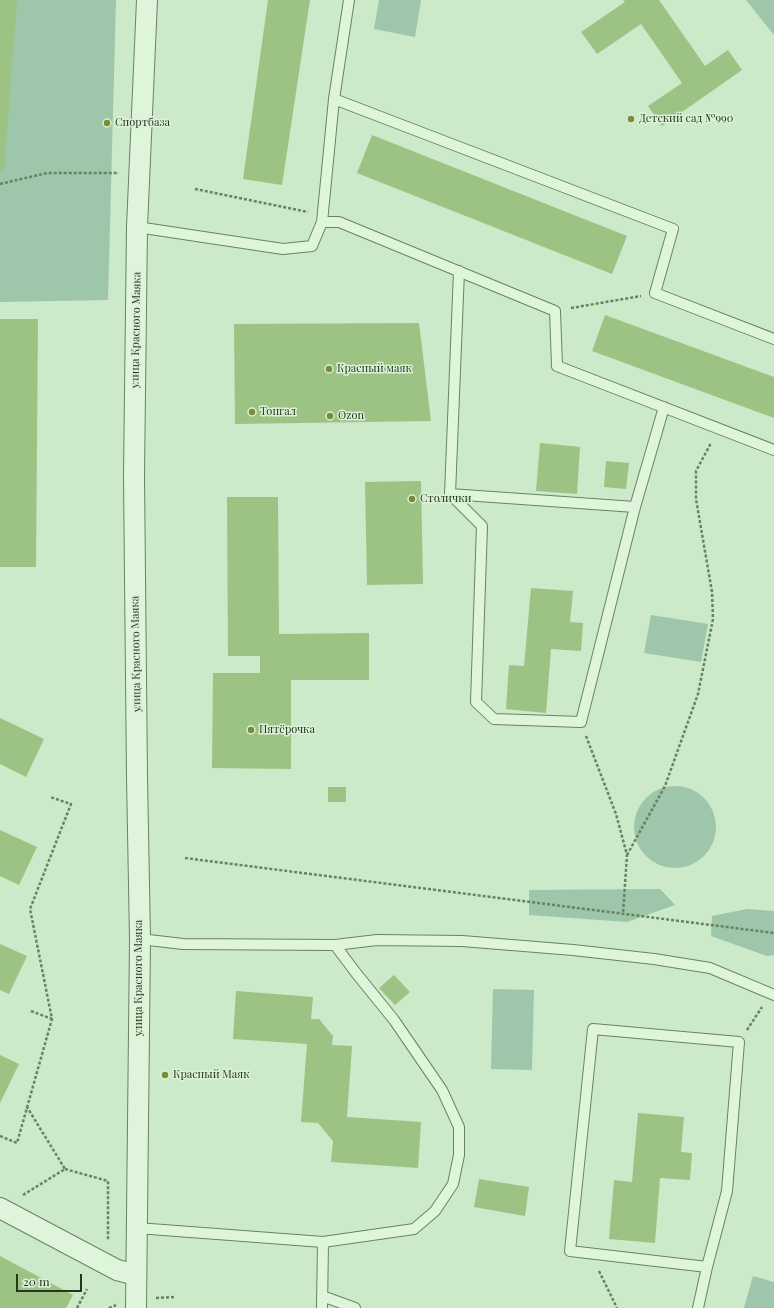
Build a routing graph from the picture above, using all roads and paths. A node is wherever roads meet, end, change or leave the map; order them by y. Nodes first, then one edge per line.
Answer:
1 (147, 0) edge
2 (349, 0) edge
3 (334, 99) junction
4 (125, 173) dead end
5 (0, 184) edge
6 (195, 189) dead end
7 (322, 218) junction
8 (137, 227) junction
9 (459, 271) junction
10 (656, 293) junction
11 (555, 311) junction
12 (774, 339) edge
13 (664, 407) junction
14 (719, 429) junction
15 (774, 450) edge
16 (450, 494) junction
17 (635, 507) junction
18 (581, 722) junction
19 (50, 797) dead end
20 (627, 855) junction
21 (184, 858) dead end
22 (623, 914) junction
23 (774, 933) edge
24 (140, 939) junction
25 (335, 946) junction
26 (773, 995) edge
27 (31, 1012) dead end
28 (52, 1019) junction
29 (739, 1042) junction
30 (27, 1106) junction
31 (0, 1136) edge
32 (65, 1169) junction
33 (0, 1208) edge
34 (137, 1228) junction
35 (108, 1240) dead end
36 (323, 1242) junction
37 (590, 1254) junction
38 (707, 1267) junction
39 (136, 1275) junction
40 (87, 1289) dead end
41 (322, 1296) junction
42 (77, 1308) edge
43 (136, 1308) edge
44 (322, 1308) edge
45 (355, 1308) edge
46 (617, 1308) edge
47 (698, 1308) edge

1 - 8 street, улица Красного Маяка
2 - 3 lane
3 - 7 lane
3 - 10 lane
4 - 5 path
6 - 7 path
7 - 8 lane
7 - 9 lane
8 - 24 street, улица Красного Маяка
9 - 11 lane
9 - 16 lane
10 - 11 path
10 - 12 lane
11 - 13 lane
13 - 14 lane
13 - 17 lane
14 - 15 lane
14 - 20 path
16 - 17 lane
16 - 18 lane
17 - 18 lane
18 - 20 path
19 - 28 path
20 - 22 path
21 - 22 path
22 - 23 path
24 - 25 lane
24 - 34 street, улица Красного Маяка
25 - 26 lane
25 - 36 lane
26 - 29 path
27 - 28 path
28 - 30 path
29 - 37 lane
29 - 38 lane
30 - 31 path
30 - 32 path
32 - 33 path
32 - 35 path
33 - 39 street
34 - 36 lane
34 - 39 street, улица Красного Маяка
36 - 41 lane
37 - 38 lane
37 - 46 path
38 - 47 lane
39 - 43 street, улица Красного Маяка
40 - 42 path
41 - 44 lane
41 - 45 lane

